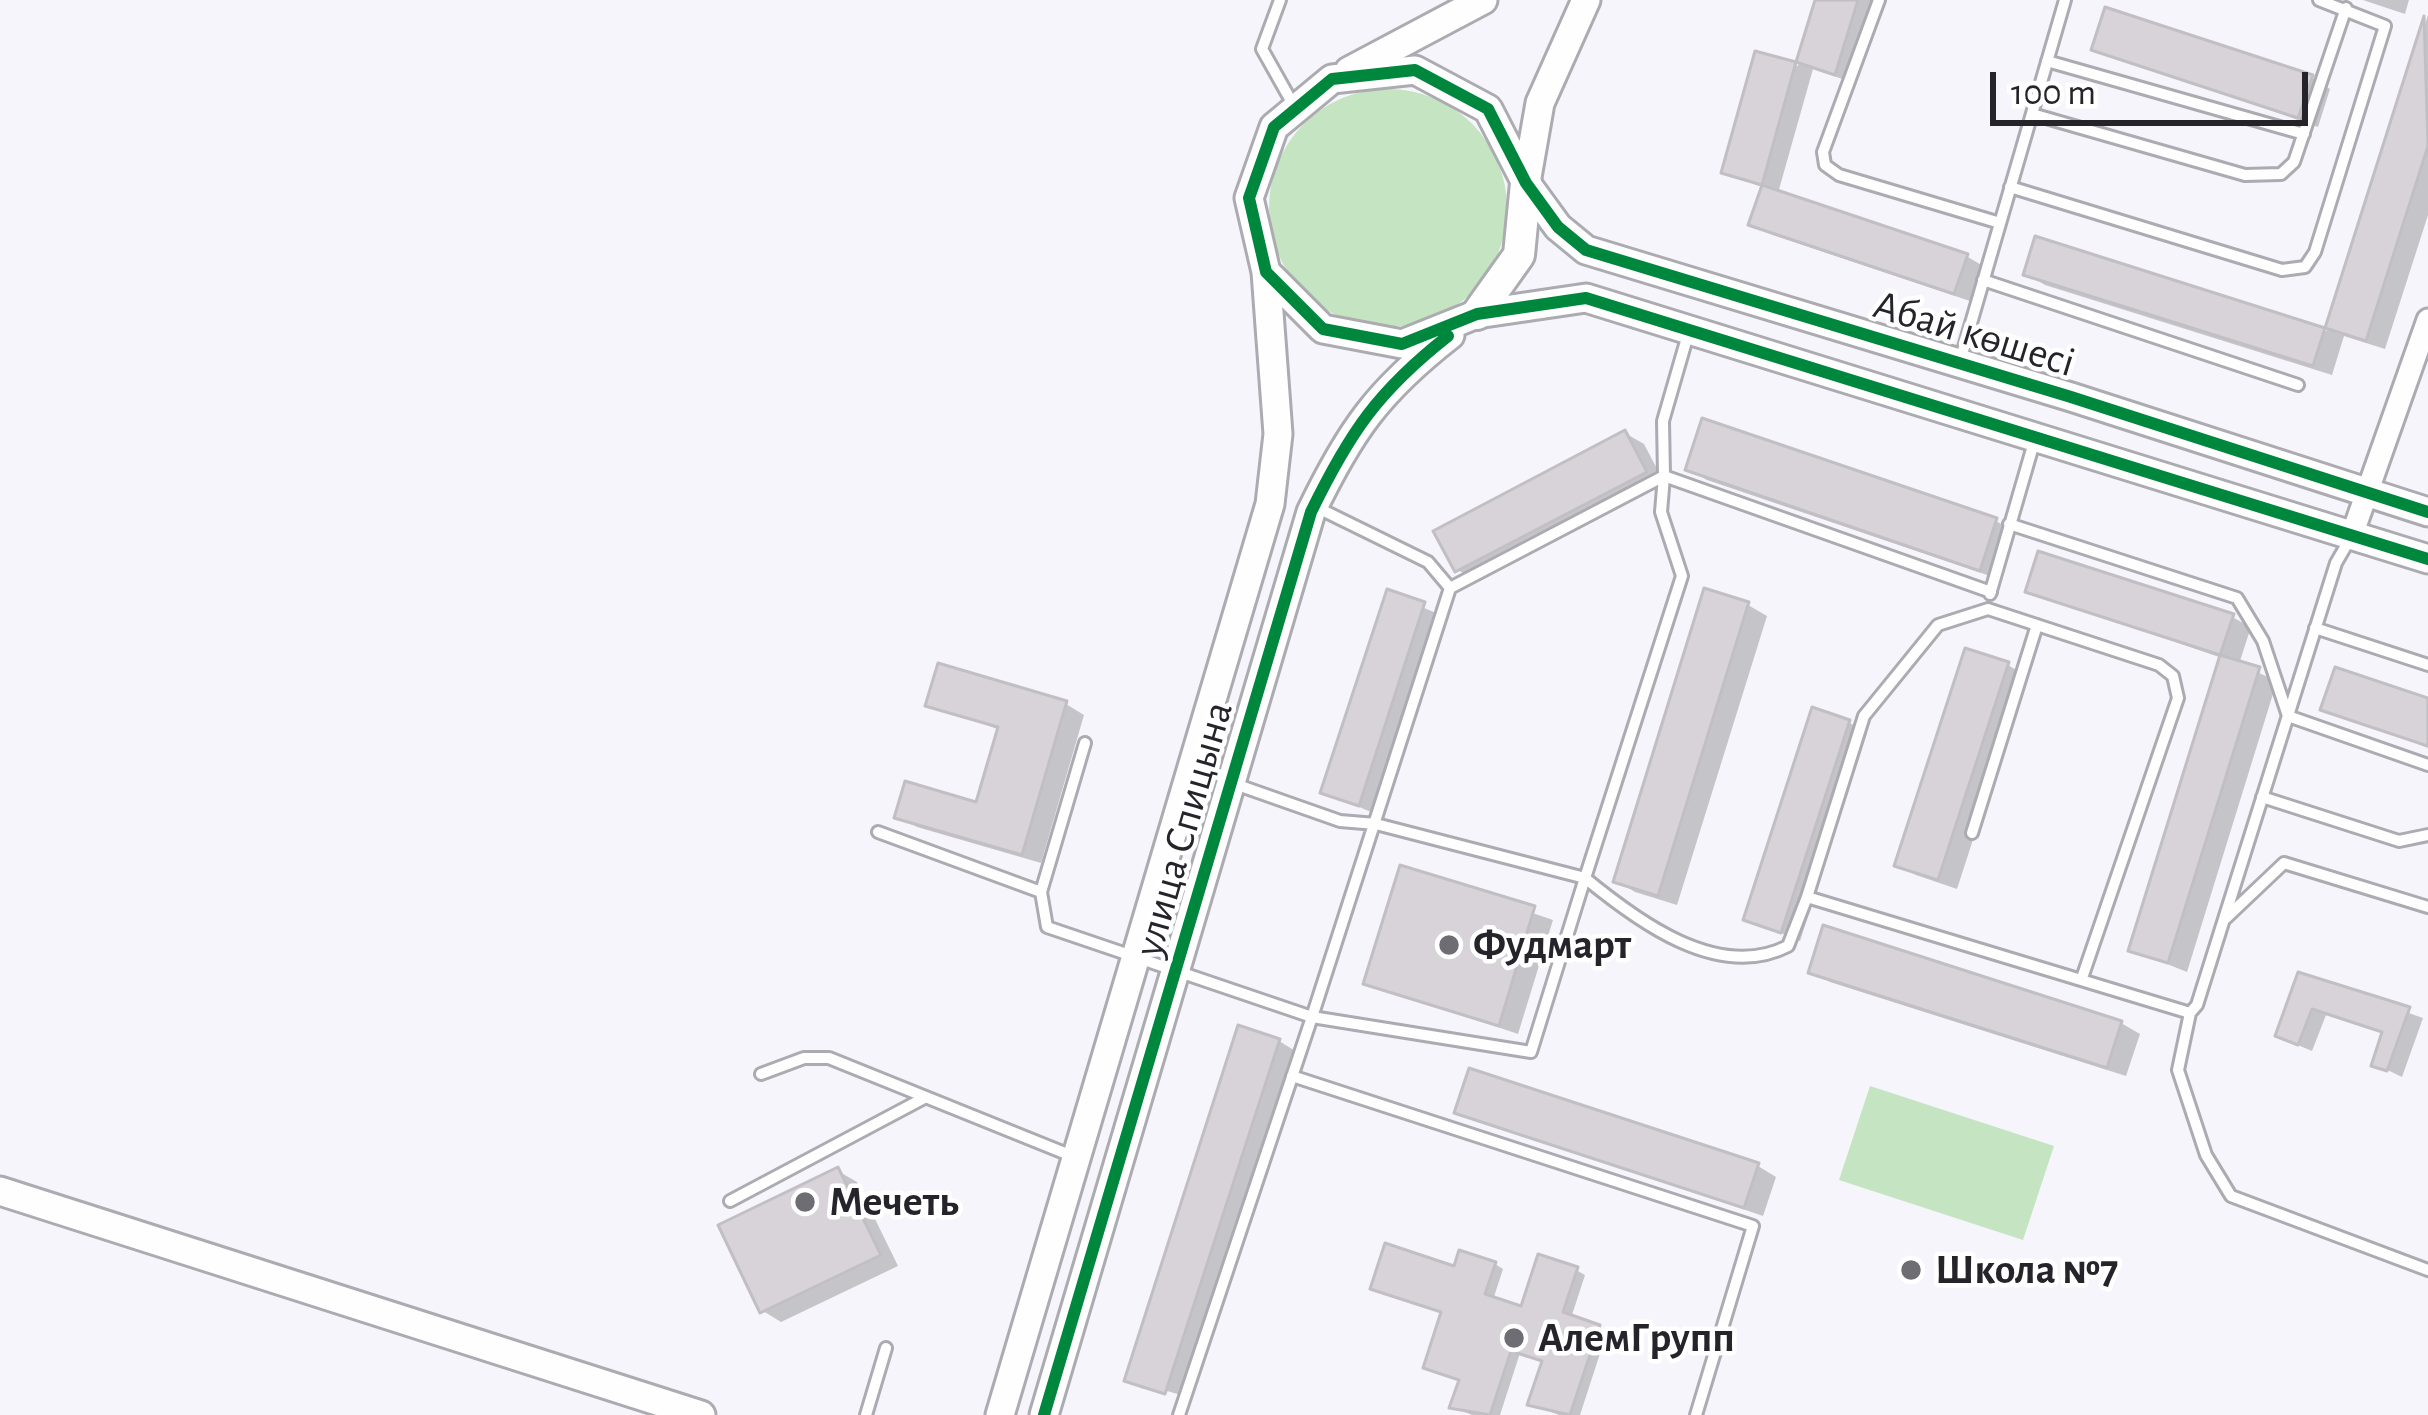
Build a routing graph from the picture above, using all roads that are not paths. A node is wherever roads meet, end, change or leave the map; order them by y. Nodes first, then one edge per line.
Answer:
1 (1280, 0) edge
2 (1483, 0) edge
3 (1586, 0) edge
4 (1879, 0) edge
5 (2065, 0) edge
6 (2319, 0) edge
7 (2346, 8) junction
8 (2047, 61) junction
9 (1332, 79) junction
10 (1295, 109) junction
11 (2032, 115) junction
12 (2304, 134) junction
13 (1526, 183) junction
14 (2010, 187) junction
15 (2000, 224) junction
16 (1266, 272) junction
17 (1983, 280) junction
18 (1477, 314) junction
19 (2427, 324) edge
20 (1690, 327) junction
21 (1959, 364) junction
22 (2298, 385) dead end
23 (2037, 435) junction
24 (1664, 476) junction
25 (2371, 493) junction
26 (1314, 506) junction
27 (2428, 512) edge
28 (2009, 524) junction
29 (2352, 535) junction
30 (2428, 559) edge
31 (1450, 588) junction
32 (1990, 592) junction
33 (1988, 609) junction
34 (2037, 625) junction
35 (2315, 628) junction
36 (2428, 665) edge
37 (2288, 716) junction
38 (1085, 742) dead end
39 (2428, 765) edge
40 (1232, 783) junction
41 (2262, 797) junction
42 (1376, 824) junction
43 (878, 832) dead end
44 (1972, 833) dead end
45 (2428, 835) edge
46 (1585, 878) junction
47 (1041, 892) junction
48 (1807, 897) junction
49 (2428, 908) edge
50 (2223, 921) junction
51 (1133, 955) junction
52 (1178, 969) junction
53 (2082, 978) junction
54 (2190, 1013) junction
55 (1312, 1017) junction
56 (761, 1074) dead end
57 (1292, 1076) junction
58 (926, 1096) junction
59 (1075, 1157) junction
60 (0, 1191) edge
61 (730, 1201) dead end
62 (2428, 1270) edge
63 (886, 1348) dead end
64 (700, 1415) edge
65 (866, 1415) edge
66 (1000, 1415) edge
67 (1044, 1415) edge
68 (1179, 1415) edge
69 (1696, 1415) edge

1 - 10 lane
2 - 9 street
3 - 13 street
4 - 15 lane
5 - 8 lane
6 - 7 lane
7 - 12 lane
7 - 14 lane
8 - 11 lane
8 - 12 lane
9 - 10 street
9 - 13 street
10 - 16 street
11 - 12 lane
11 - 14 lane
13 - 18 main road
13 - 21 street, Абай көшесі
14 - 15 lane
15 - 17 lane
16 - 18 street
16 - 51 street, улица Спицына
17 - 21 lane
17 - 22 lane
18 - 20 street, Абай көшесі
18 - 26 street, улица Спицына
19 - 25 street
20 - 23 street, Абай көшесі
20 - 24 lane
21 - 25 street, Абай көшесі
23 - 28 lane
23 - 29 street, Абай көшесі
24 - 31 lane
24 - 32 lane
24 - 46 lane
25 - 27 street, Абай көшесі
25 - 29 street
26 - 31 lane
26 - 40 street, улица Спицына
28 - 32 lane
28 - 37 lane
29 - 30 street, Абай көшесі
29 - 35 lane
31 - 42 lane
32 - 33 lane
33 - 34 lane
33 - 48 lane
34 - 44 lane
34 - 53 lane
35 - 36 lane
35 - 37 lane
37 - 39 lane
37 - 41 lane
38 - 47 lane
40 - 42 lane
40 - 52 street, улица Спицына
41 - 45 lane
41 - 50 lane
42 - 46 lane
42 - 55 lane
43 - 47 lane
46 - 48 lane
46 - 55 lane
47 - 51 lane
48 - 53 lane
49 - 50 lane
50 - 54 lane
51 - 52 lane
51 - 59 street, улица Спицына
52 - 55 lane
52 - 67 street, улица Спицына
53 - 54 lane
54 - 62 lane
55 - 57 lane
56 - 58 lane
57 - 68 lane
57 - 69 lane
58 - 59 lane
58 - 61 lane
59 - 66 street, улица Спицына
60 - 64 street
63 - 65 lane

